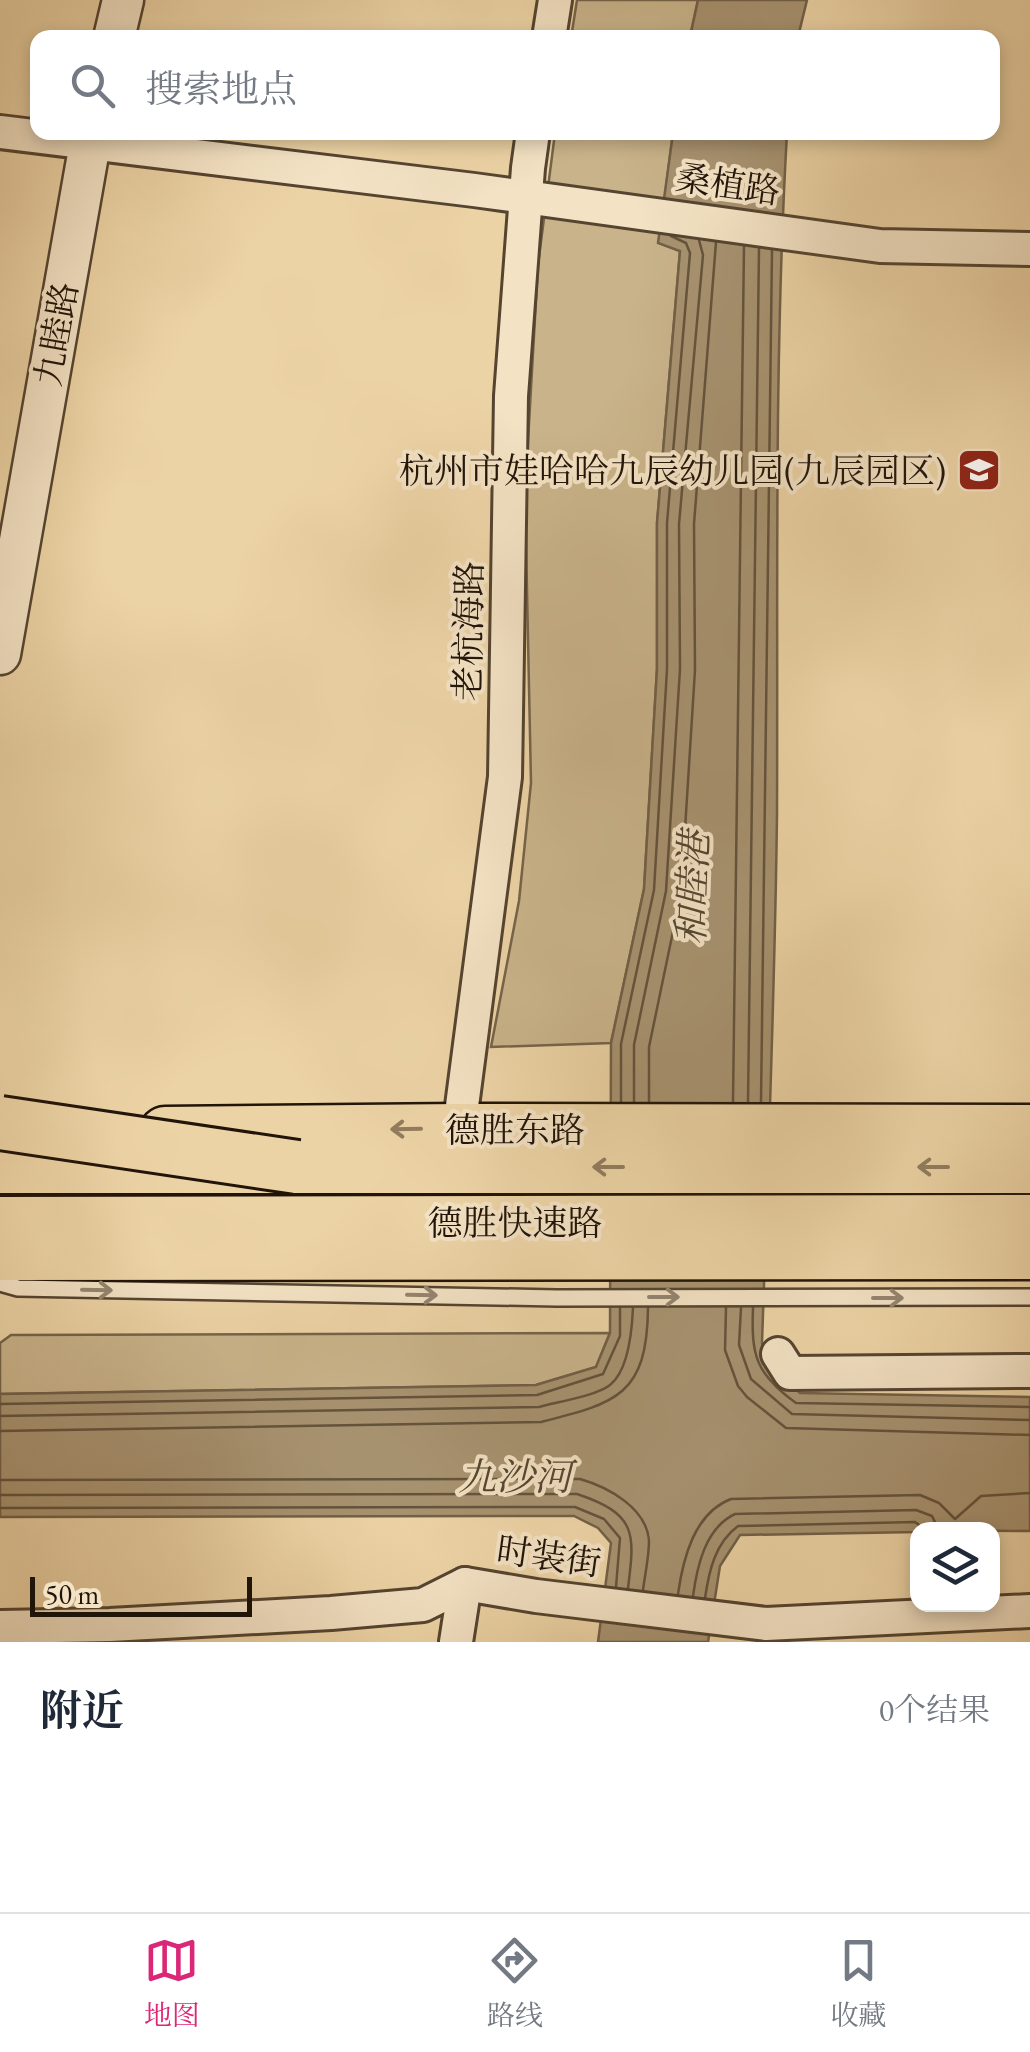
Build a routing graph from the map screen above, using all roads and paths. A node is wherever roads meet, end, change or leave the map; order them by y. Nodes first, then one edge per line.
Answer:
1 (124, 0) edge
2 (555, 0) edge
3 (116, 30) edge
4 (550, 30) edge
5 (0, 132) edge
6 (30, 134) edge
7 (90, 140) edge
8 (113, 140) edge
9 (532, 140) edge
10 (525, 197) junction
11 (1030, 249) edge
12 (0, 654) edge
13 (0, 1123) edge
14 (459, 1128) junction
15 (1030, 1130) edge
16 (0, 1134) edge
17 (0, 1167) edge
18 (297, 1167) junction
19 (1030, 1167) edge
20 (1030, 1221) edge
21 (169, 1222) junction
22 (0, 1223) edge
23 (0, 1241) edge
24 (0, 1254) edge
25 (1030, 1254) edge
26 (568, 1276) junction
27 (792, 1276) junction
28 (0, 1283) edge
29 (1030, 1297) edge
30 (778, 1354) dead end
31 (1030, 1371) edge
32 (465, 1584) junction
33 (1030, 1611) edge
34 (0, 1627) edge
35 (456, 1642) edge

1 - 3 street
2 - 4 street
5 - 6 street, 桑植路
7 - 12 street, 九睦路
8 - 10 street, 桑植路
9 - 10 street, 老杭海路
10 - 11 street, 桑植路
10 - 14 street, 老杭海路
13 - 18 highway, bridge
14 - 15 main road, 德胜东路
14 -> 16 main road, 德胜东路
17 - 18 highway, 德胜快速路, bridge
19 -> 18 highway, 德胜快速路
20 - 21 highway, 德胜快速路
21 - 22 highway, 德胜快速路
21 - 23 highway
24 - 26 main road
25 - 27 main road
26 -> 27 main road
28 -> 26 lane
27 -> 29 lane
30 - 31 street
32 - 33 street, 时装街
32 - 34 street, 时装街
32 - 35 street

